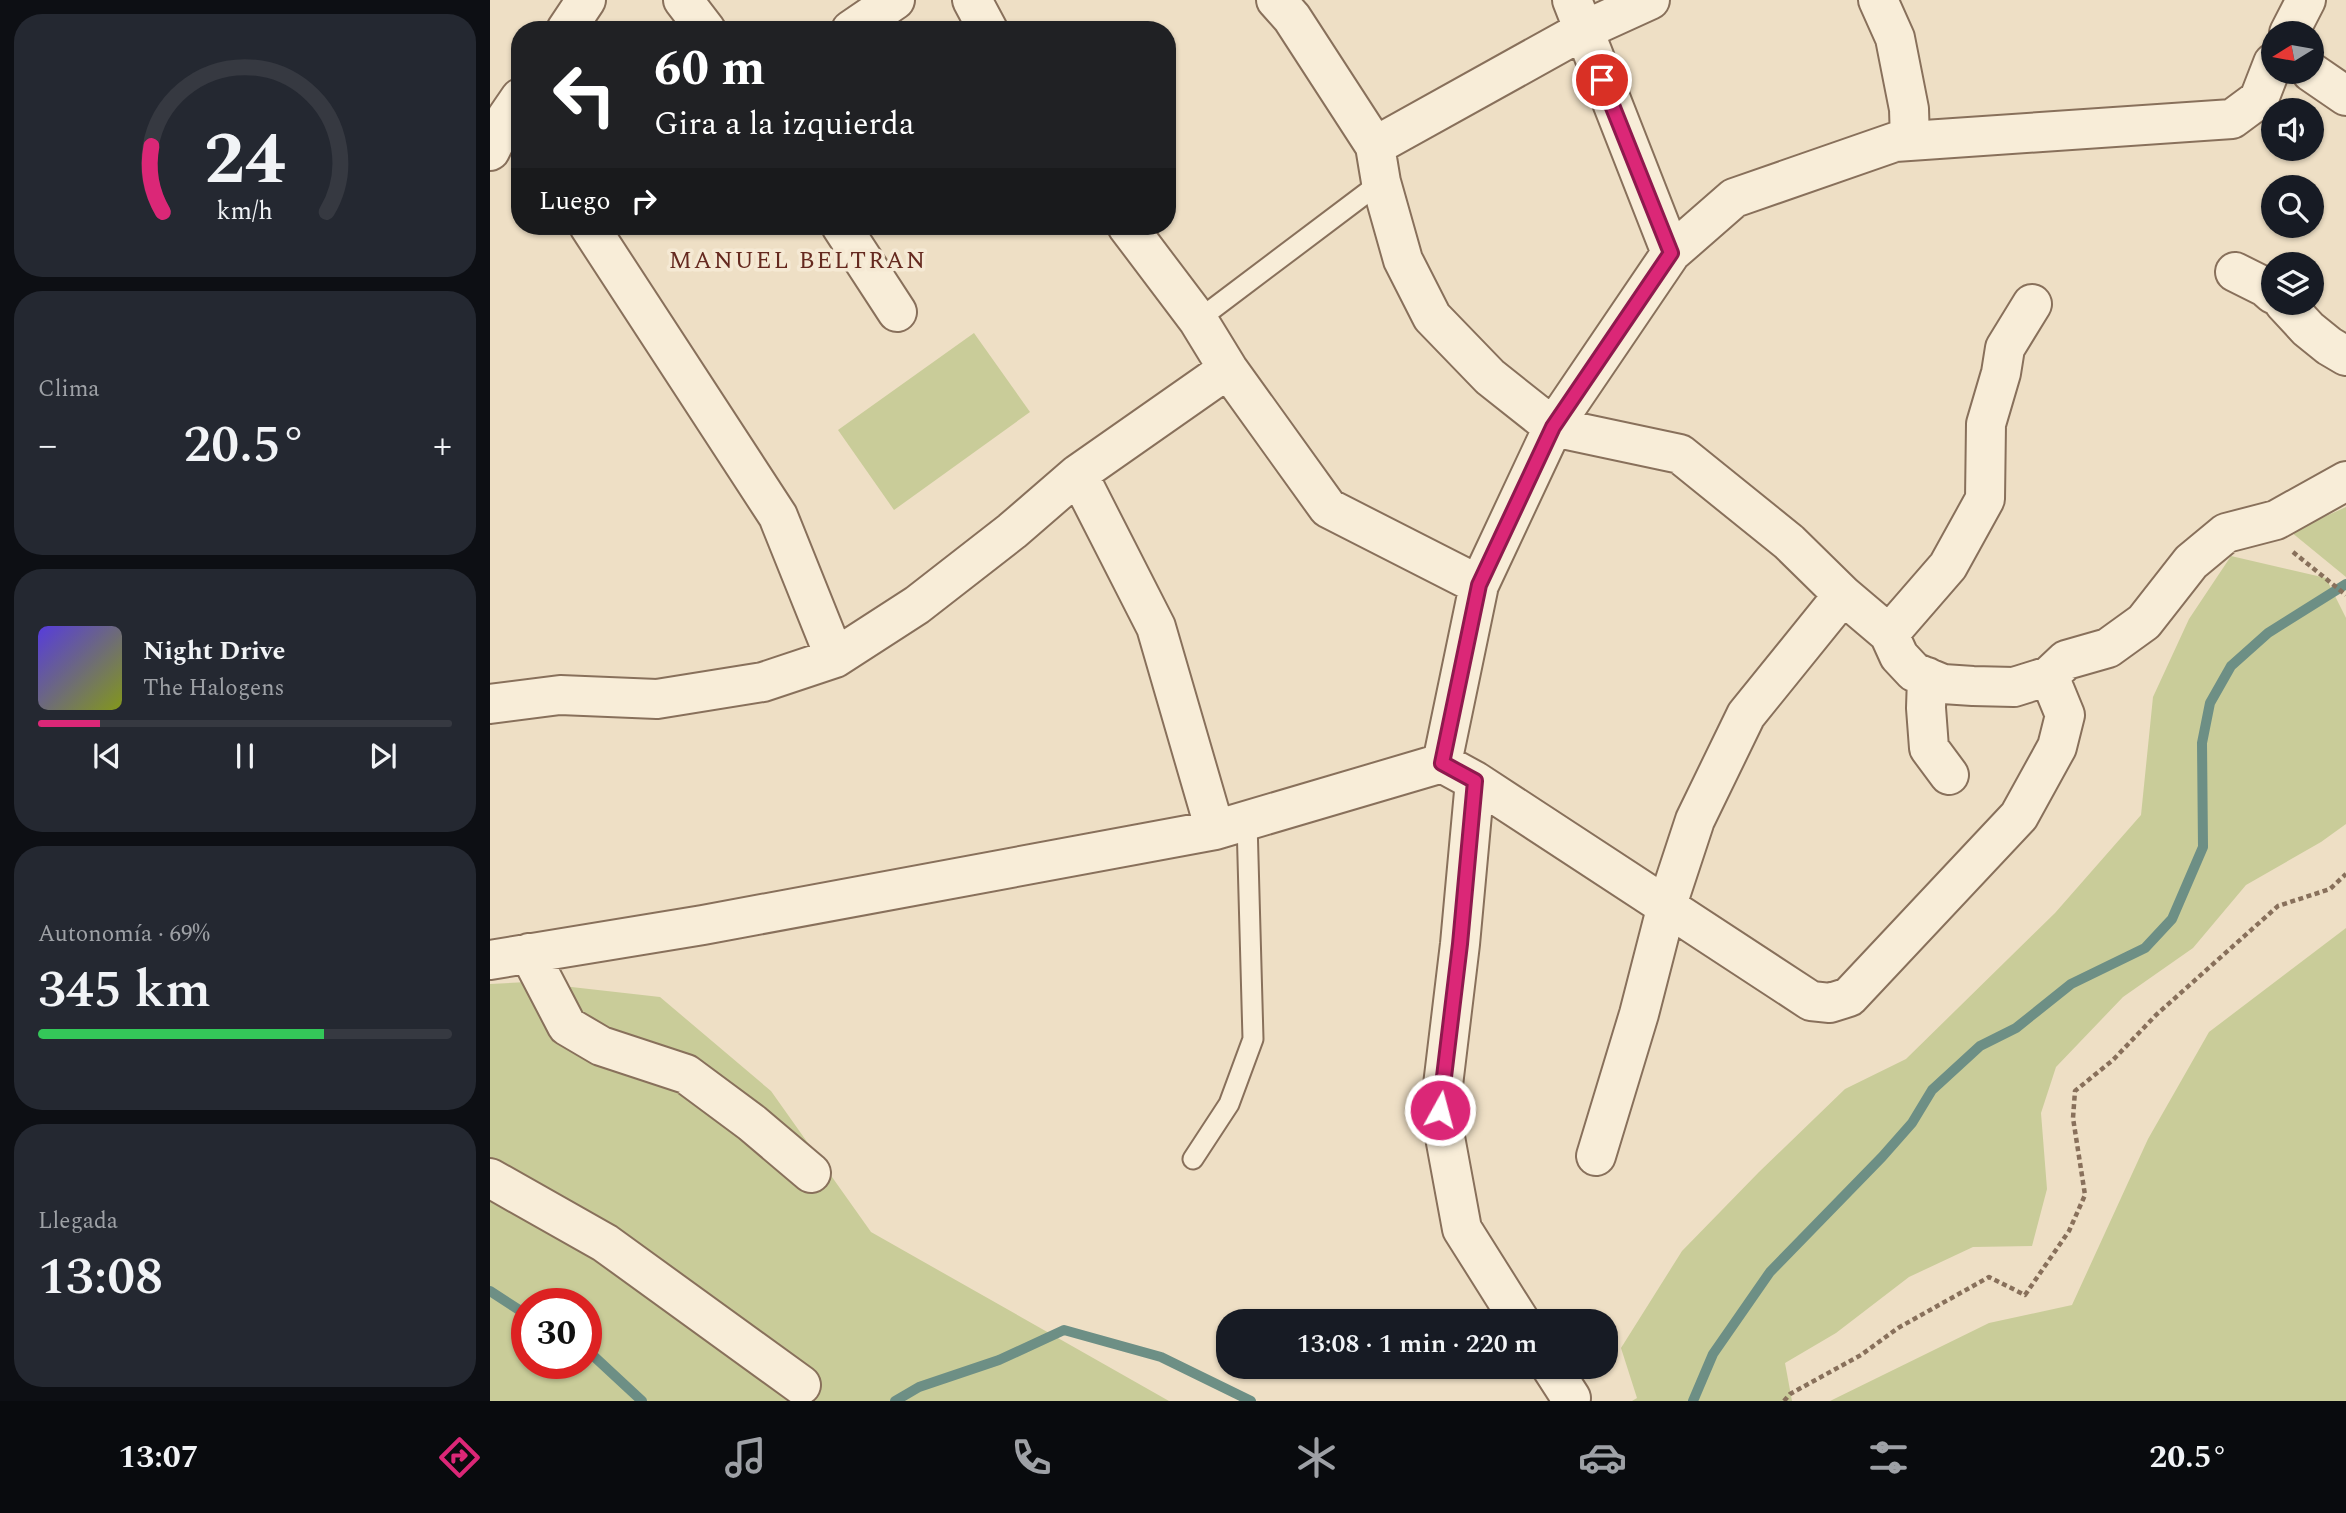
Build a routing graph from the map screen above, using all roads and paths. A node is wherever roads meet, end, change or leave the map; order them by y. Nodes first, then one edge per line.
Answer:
1 (586, 0) edge
2 (683, 0) edge
3 (895, 0) edge
4 (972, 0) edge
5 (1276, 0) edge
6 (1650, 0) edge
7 (1878, 0) edge
8 (2306, 0) edge
9 (1577, 15) edge
10 (571, 21) edge
11 (699, 21) edge
12 (864, 21) edge
13 (983, 21) edge
14 (2295, 21) edge
15 (2324, 81) edge
16 (2265, 84) edge
17 (2346, 96) edge
18 (511, 122) edge
19 (1910, 141) junction
20 (502, 147) edge
21 (1378, 164) junction
22 (595, 235) edge
23 (847, 235) edge
24 (1134, 235) edge
25 (1671, 253) junction
26 (2235, 272) dead end
27 (2261, 285) edge
28 (2032, 304) dead end
29 (897, 312) dead end
30 (2295, 315) edge
31 (1198, 320) junction
32 (2346, 356) edge
33 (1228, 369) junction
34 (1553, 427) junction
35 (1078, 474) junction
36 (2346, 481) edge
37 (2256, 524) junction
38 (1479, 585) junction
39 (1843, 595) junction
40 (2346, 596) edge
41 (1889, 634) junction
42 (835, 657) junction
43 (2049, 676) junction
44 (1927, 677) junction
45 (490, 704) edge
46 (1442, 763) junction
47 (1949, 775) dead end
48 (1475, 781) junction
49 (1231, 826) junction
50 (2346, 874) edge
51 (1667, 905) junction
52 (529, 953) junction
53 (490, 960) edge
54 (1596, 1156) dead end
55 (1193, 1159) dead end
56 (811, 1173) dead end
57 (490, 1178) edge
58 (1512, 1309) edge
59 (801, 1385) dead end
60 (1784, 1401) edge

1 - 10 street
2 - 11 street
3 - 12 street
4 - 13 street
5 - 21 street
6 - 9 street
7 - 19 street
8 - 14 street
9 - 21 street
9 - 25 street
15 - 17 street
16 - 19 street
18 - 20 street
19 - 25 street
21 - 31 lane
21 - 34 street
22 - 42 street
23 - 29 street
24 - 31 street
25 - 34 street
26 - 27 street
28 - 41 street
30 - 32 street
31 - 33 street
33 - 35 street
33 - 38 street
34 - 38 street
34 - 39 street
35 - 42 street
35 - 49 street
36 - 37 street
37 - 40 path
37 - 43 street
38 - 46 street
39 - 41 street
39 - 51 street
41 - 44 street
42 - 45 street
43 - 44 street
43 - 51 street
44 - 47 street
46 - 48 street
46 - 49 street
48 - 51 street
48 - 58 street
49 - 52 street
49 - 55 lane
50 - 60 path
51 - 54 street
52 - 53 street
52 - 56 street
57 - 59 street

